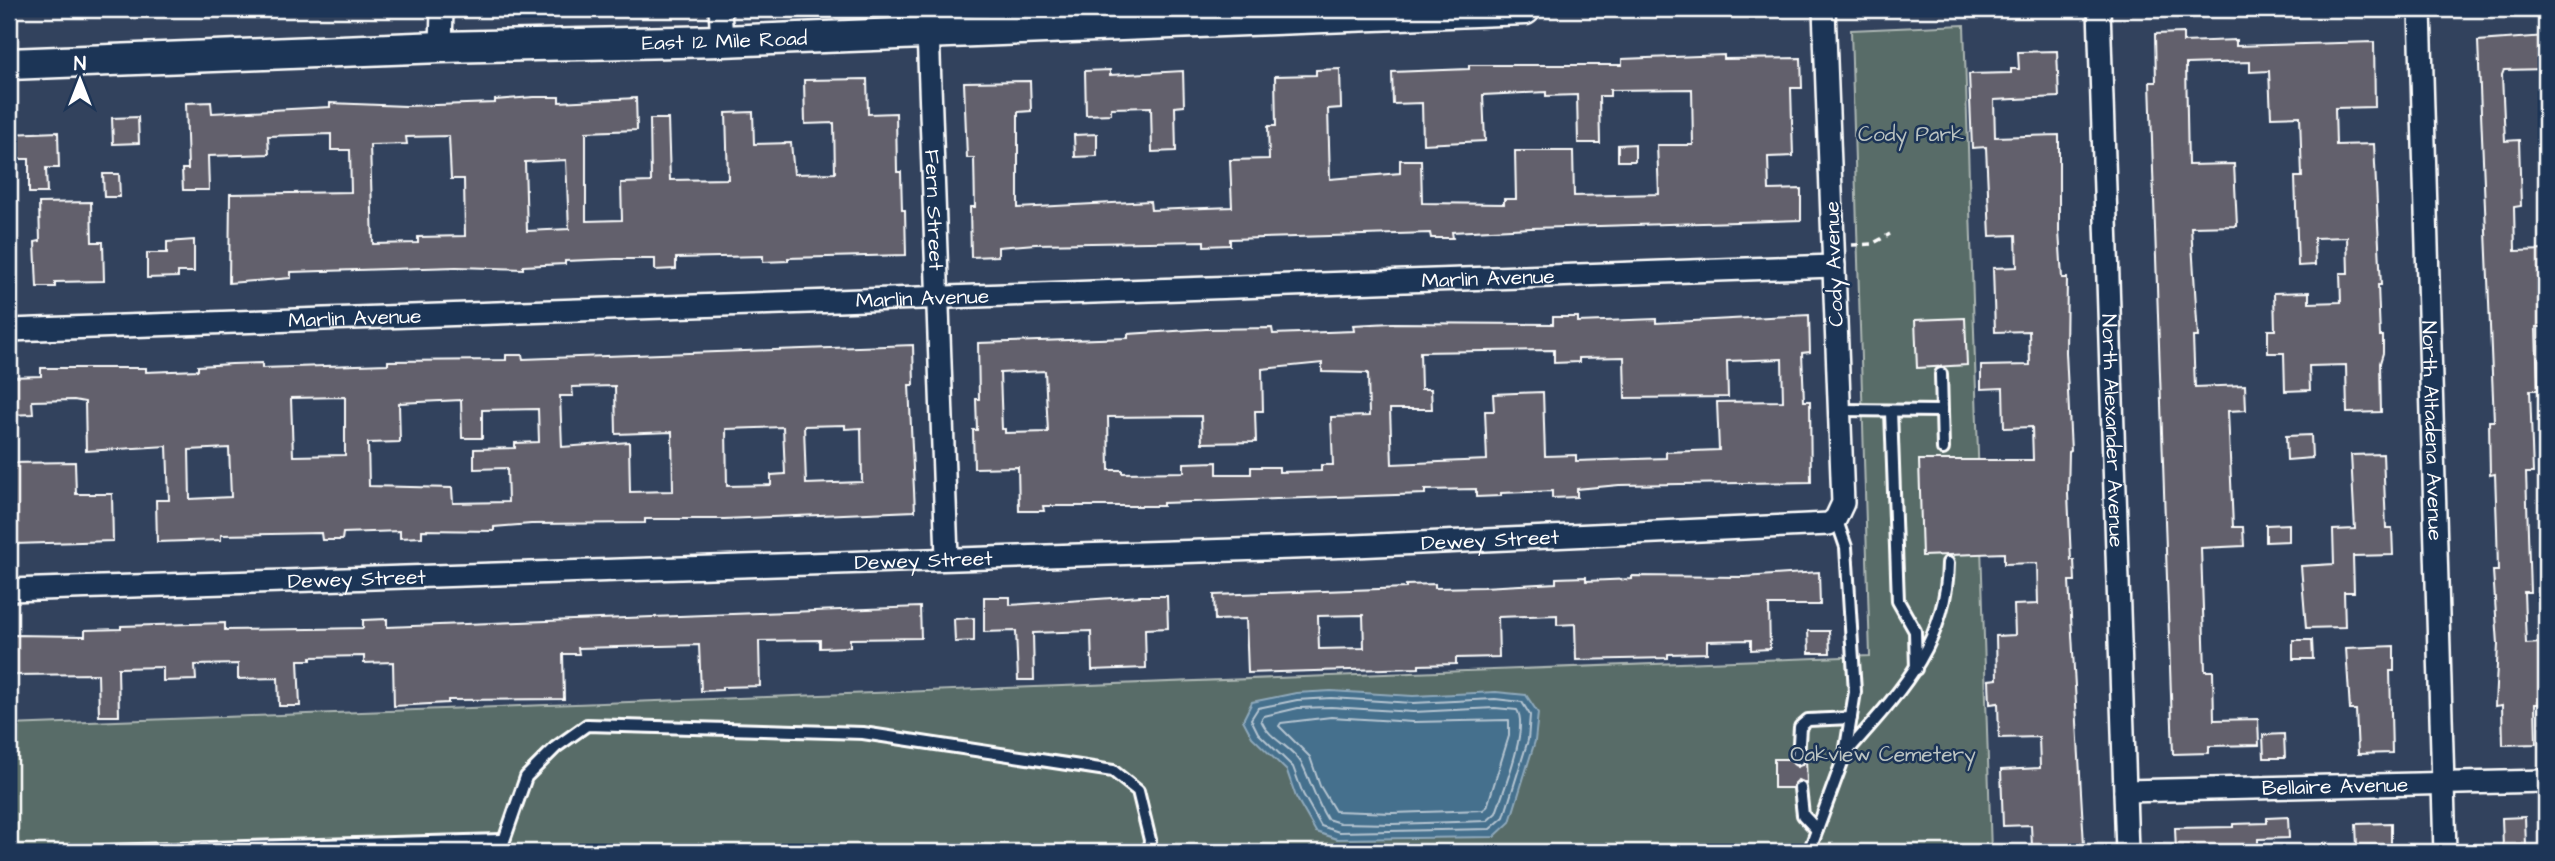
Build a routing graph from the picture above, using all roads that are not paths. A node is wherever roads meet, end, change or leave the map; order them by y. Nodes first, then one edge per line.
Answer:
1 (442, 9) edge
2 (720, 9) edge
3 (1525, 9) edge
4 (1824, 9) edge
5 (2099, 9) edge
6 (2420, 9) edge
7 (1266, 13) edge
8 (999, 18) edge
9 (928, 30) junction
10 (722, 41) junction
11 (441, 47) junction
12 (9, 64) edge
13 (1834, 266) junction
14 (939, 298) junction
15 (9, 330) edge
16 (1941, 373) dead end
17 (1839, 410) junction
18 (1891, 411) junction
19 (1942, 411) junction
20 (1943, 449) dead end
21 (1836, 519) junction
22 (947, 557) junction
23 (1948, 563) dead end
24 (9, 590) edge
25 (1916, 669) junction
26 (1851, 718) junction
27 (1845, 754) junction
28 (1798, 759) dead end
29 (2546, 781) edge
30 (2442, 783) junction
31 (1800, 788) dead end
32 (2125, 791) junction
33 (1817, 830) junction
34 (501, 846) edge
35 (66, 852) edge
36 (1149, 852) edge
37 (1809, 852) edge
38 (2127, 852) edge
39 (2445, 852) edge

1 - 11 street
2 - 10 street
3 - 7 main road, East 12 Mile Road
4 - 13 street, Cody Avenue
5 - 32 street, North Alexander Avenue
6 - 30 street, North Altadena Avenue
7 - 8 main road, East 12 Mile Road
8 - 9 main road, East 12 Mile Road
9 - 10 main road, East 12 Mile Road
9 - 14 street, Fern Street
10 - 11 main road, East 12 Mile Road
11 - 12 main road, East 12 Mile Road
13 - 14 street, Marlin Avenue
13 - 17 street, Cody Avenue
14 - 15 street, Marlin Avenue
14 - 22 street, Fern Street
16 - 19 lane
17 - 18 lane
17 - 21 street, Cody Avenue
18 - 19 lane
18 - 25 lane
19 - 20 lane
21 - 22 street, Dewey Street
21 - 26 lane
22 - 24 street, Dewey Street
23 - 25 lane
25 - 27 lane
26 - 27 lane
26 - 28 lane
27 - 33 lane
29 - 30 street, Bellaire Avenue
30 - 32 street, Bellaire Avenue
30 - 39 street, North Altadena Avenue
31 - 33 lane
32 - 38 street, North Alexander Avenue
33 - 37 lane
34 - 35 lane
34 - 36 lane

